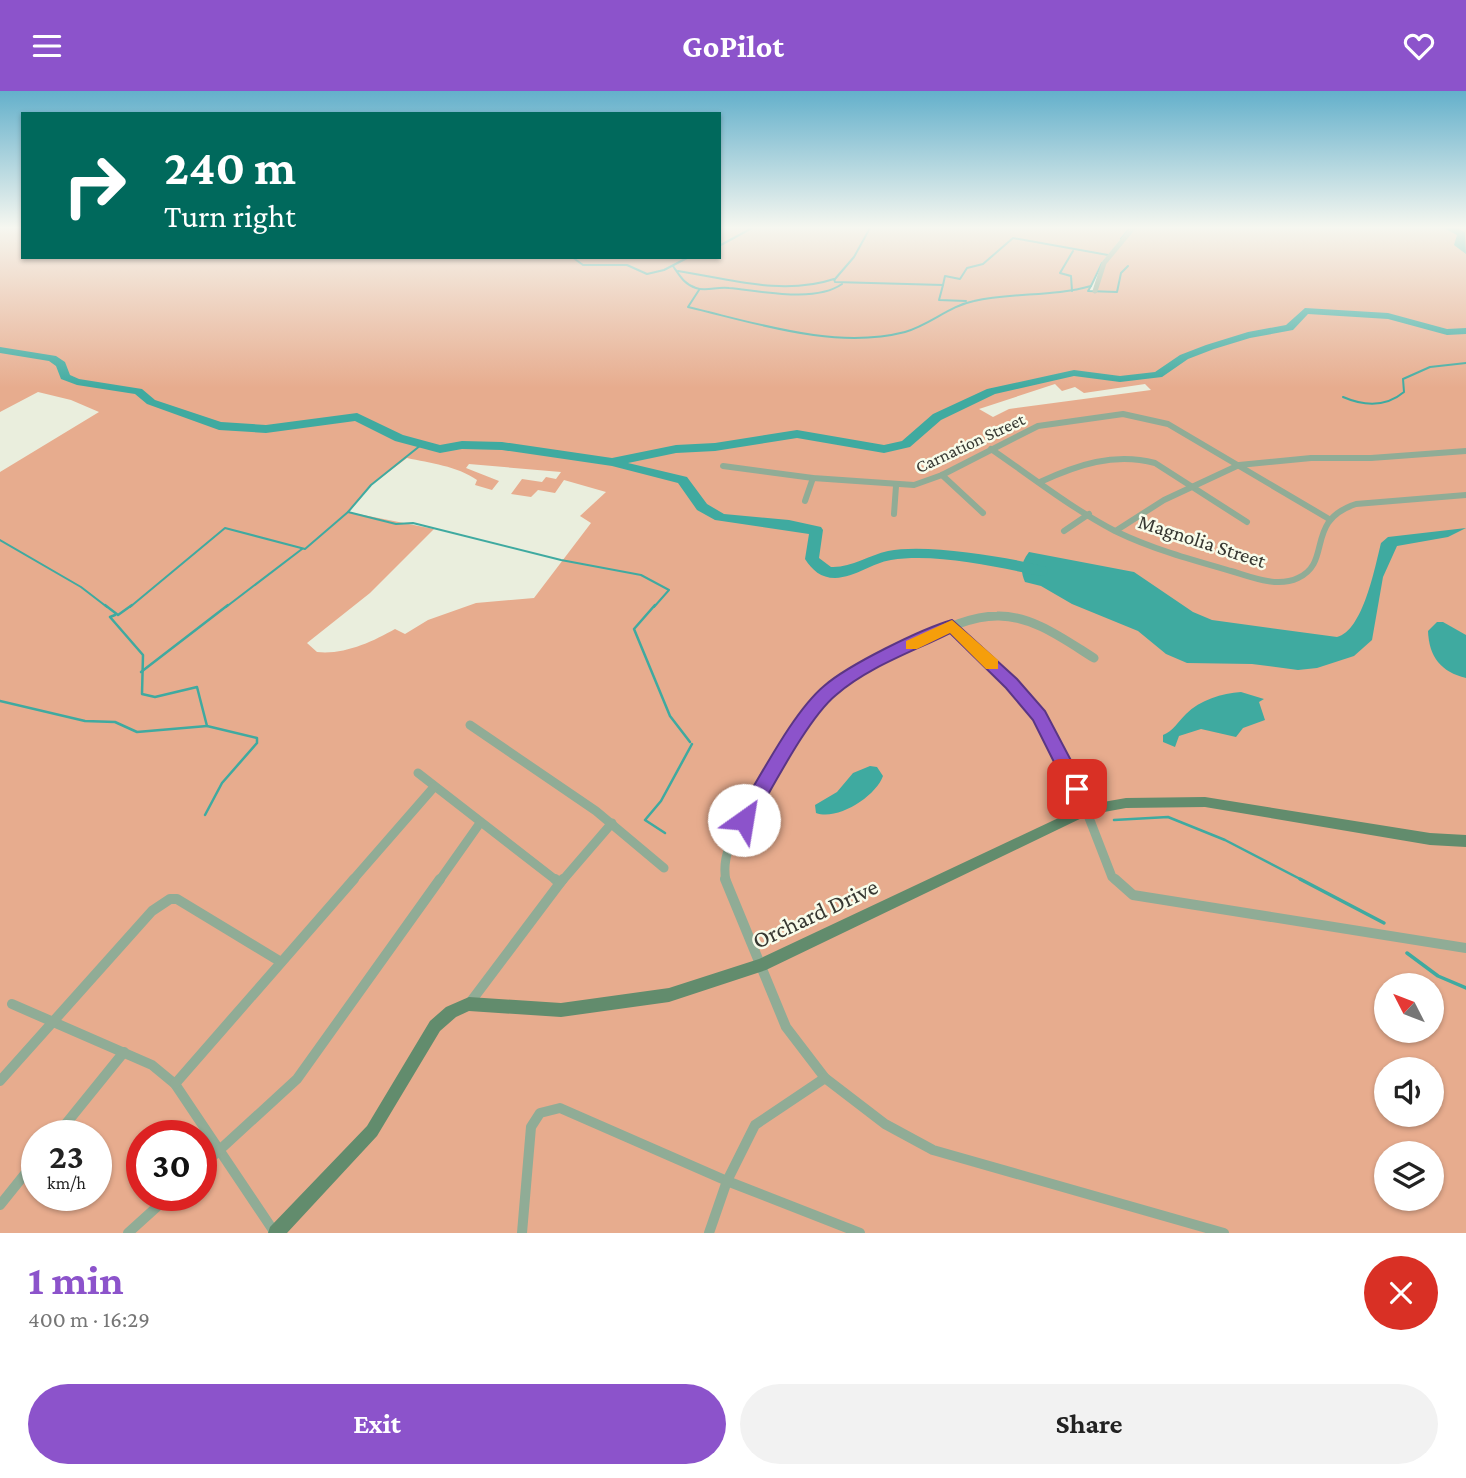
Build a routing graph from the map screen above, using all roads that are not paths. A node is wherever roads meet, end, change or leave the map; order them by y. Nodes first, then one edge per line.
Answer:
1 (1098, 281) edge
2 (1095, 291) dead end
3 (991, 449) junction
4 (1466, 451) edge
5 (723, 465) dead end
6 (1239, 465) junction
7 (942, 475) junction
8 (813, 478) junction
9 (1040, 482) junction
10 (896, 486) junction
11 (1193, 488) junction
12 (1466, 495) edge
13 (805, 501) dead end
14 (983, 513) dead end
15 (894, 514) dead end
16 (1089, 514) junction
17 (1329, 519) junction
18 (1247, 522) dead end
19 (1117, 530) junction
20 (1064, 531) dead end
21 (952, 626) junction
22 (1094, 658) dead end
23 (470, 725) dead end
24 (418, 773) dead end
25 (434, 786) junction
26 (1086, 810) junction
27 (480, 823) junction
28 (611, 823) junction
29 (1466, 841) edge
30 (664, 868) dead end
31 (560, 883) junction
32 (1466, 948) edge
33 (281, 962) junction
34 (761, 965) junction
35 (12, 1004) dead end
36 (470, 1004) junction
37 (51, 1021) junction
38 (124, 1052) junction
39 (825, 1079) junction
40 (0, 1081) edge
41 (175, 1084) junction
42 (69, 1120) edge
43 (220, 1150) junction
44 (217, 1153) edge
45 (21, 1179) edge
46 (727, 1181) junction
47 (0, 1205) edge
48 (152, 1211) edge
49 (834, 1228) edge
50 (128, 1233) edge
51 (275, 1233) edge
52 (522, 1233) edge
53 (709, 1233) edge
54 (860, 1233) edge
55 (1224, 1233) edge

1 - 2 street
3 - 6 street, Carnation Street
3 - 7 street, Carnation Street
3 - 9 street, Magnolia Street
4 - 6 street
5 - 8 street, Carnation Street
6 - 11 street
6 - 17 street, Carnation Street
7 - 10 street, Carnation Street
7 - 14 street
8 - 10 street, Carnation Street
8 - 13 street
9 - 11 street
9 - 16 street, Magnolia Street
10 - 15 street
11 - 18 street
11 - 19 street
12 - 17 street
16 - 19 street, Magnolia Street
16 - 20 street
17 - 19 street, Magnolia Street
21 - 22 street
21 - 26 street
21 - 34 street
23 - 28 street
24 - 25 street
25 - 27 street
25 - 33 street
26 - 29 street, Orchard Drive
26 - 32 street
26 - 34 street, Orchard Drive
27 - 31 street
27 - 43 street
28 - 30 street
28 - 31 street
31 - 36 street
33 - 37 street
33 - 41 street
34 - 36 street, Orchard Drive
34 - 39 street
35 - 37 street
36 - 51 street
37 - 38 street
37 - 40 street
38 - 41 street
38 - 42 street
39 - 46 street
39 - 55 street
41 - 43 street
43 - 44 street
43 - 51 street
45 - 47 street
46 - 49 street
46 - 52 street
46 - 53 street
48 - 50 street
49 - 54 street

